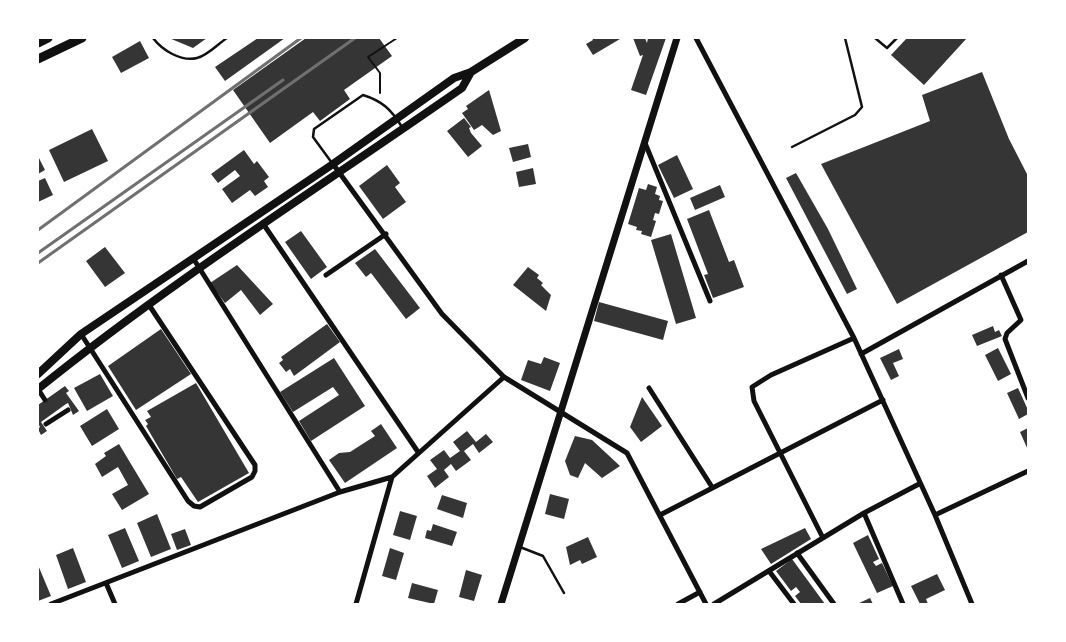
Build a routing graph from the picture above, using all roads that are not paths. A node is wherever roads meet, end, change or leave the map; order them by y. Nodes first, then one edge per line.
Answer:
1 (48, 38) edge
2 (82, 38) edge
3 (153, 38) edge
4 (227, 38) edge
5 (524, 38) edge
6 (677, 38) edge
7 (696, 38) edge
8 (845, 38) edge
9 (875, 38) edge
10 (897, 38) edge
11 (38, 43) edge
12 (38, 59) edge
13 (472, 72) junction
14 (396, 117) junction
15 (403, 129) junction
16 (645, 143) junction
17 (792, 147) dead end
18 (333, 164) junction
19 (340, 172) junction
20 (264, 225) junction
21 (386, 234) junction
22 (193, 258) junction
23 (1028, 261) edge
24 (199, 269) junction
25 (326, 275) dead end
26 (1001, 275) junction
27 (710, 301) dead end
28 (149, 304) junction
29 (122, 307) junction
30 (130, 318) junction
31 (81, 334) junction
32 (854, 338) junction
33 (90, 347) junction
34 (861, 354) junction
35 (38, 374) edge
36 (504, 377) junction
37 (649, 388) dead end
38 (38, 389) edge
39 (1028, 398) edge
40 (45, 400) dead end
41 (883, 400) junction
42 (68, 410) dead end
43 (561, 411) junction
44 (46, 424) dead end
45 (780, 451) junction
46 (418, 452) junction
47 (1028, 472) edge
48 (392, 477) junction
49 (919, 484) junction
50 (712, 487) junction
51 (340, 492) junction
52 (864, 513) junction
53 (660, 515) junction
54 (935, 515) junction
55 (823, 538) junction
56 (519, 547) junction
57 (798, 553) junction
58 (769, 571) junction
59 (106, 583) junction
60 (700, 592) junction
61 (564, 594) dead end
62 (51, 604) edge
63 (115, 604) edge
64 (356, 604) edge
65 (501, 604) edge
66 (678, 604) edge
67 (706, 604) edge
68 (714, 604) edge
69 (794, 604) edge
70 (834, 604) edge
71 (903, 604) edge
72 (972, 604) edge

1 - 11 highway
2 - 12 highway
3 - 4 lane
5 - 13 main road
6 - 16 street
7 - 32 street
8 - 17 lane
9 - 10 lane
13 - 14 main road
13 - 15 main road
14 - 15 lane
14 - 18 main road
14 - 18 lane
15 - 19 main road
16 - 27 street
16 - 43 street
18 - 19 street
18 - 22 main road
19 - 20 main road
19 - 21 street
20 - 24 main road
20 - 46 street
21 - 25 street
21 - 36 street
22 - 24 street
22 - 29 main road
23 - 26 street
24 - 28 main road
24 - 51 street
26 - 34 street
26 - 39 street
28 - 30 main road
28 - 33 street
29 - 30 main road
29 - 31 main road
30 - 33 main road
31 - 33 street
31 - 35 main road
32 - 34 street
32 - 45 street
33 - 38 main road
34 - 41 street
36 - 43 street
36 - 46 street
37 - 50 street
38 - 40 street
41 - 45 street
41 - 49 street
42 - 44 street
43 - 53 street
43 - 56 street
45 - 50 street
45 - 55 street
46 - 48 street
47 - 54 street
48 - 51 street
48 - 64 street
49 - 52 street
49 - 54 street
50 - 53 street
51 - 59 street
52 - 55 street
52 - 71 street
53 - 60 street
54 - 72 street
55 - 57 street
56 - 61 lane
56 - 65 street
57 - 58 street
57 - 70 street
58 - 68 street
58 - 69 street
59 - 62 street
59 - 63 street
60 - 66 street
60 - 67 street

